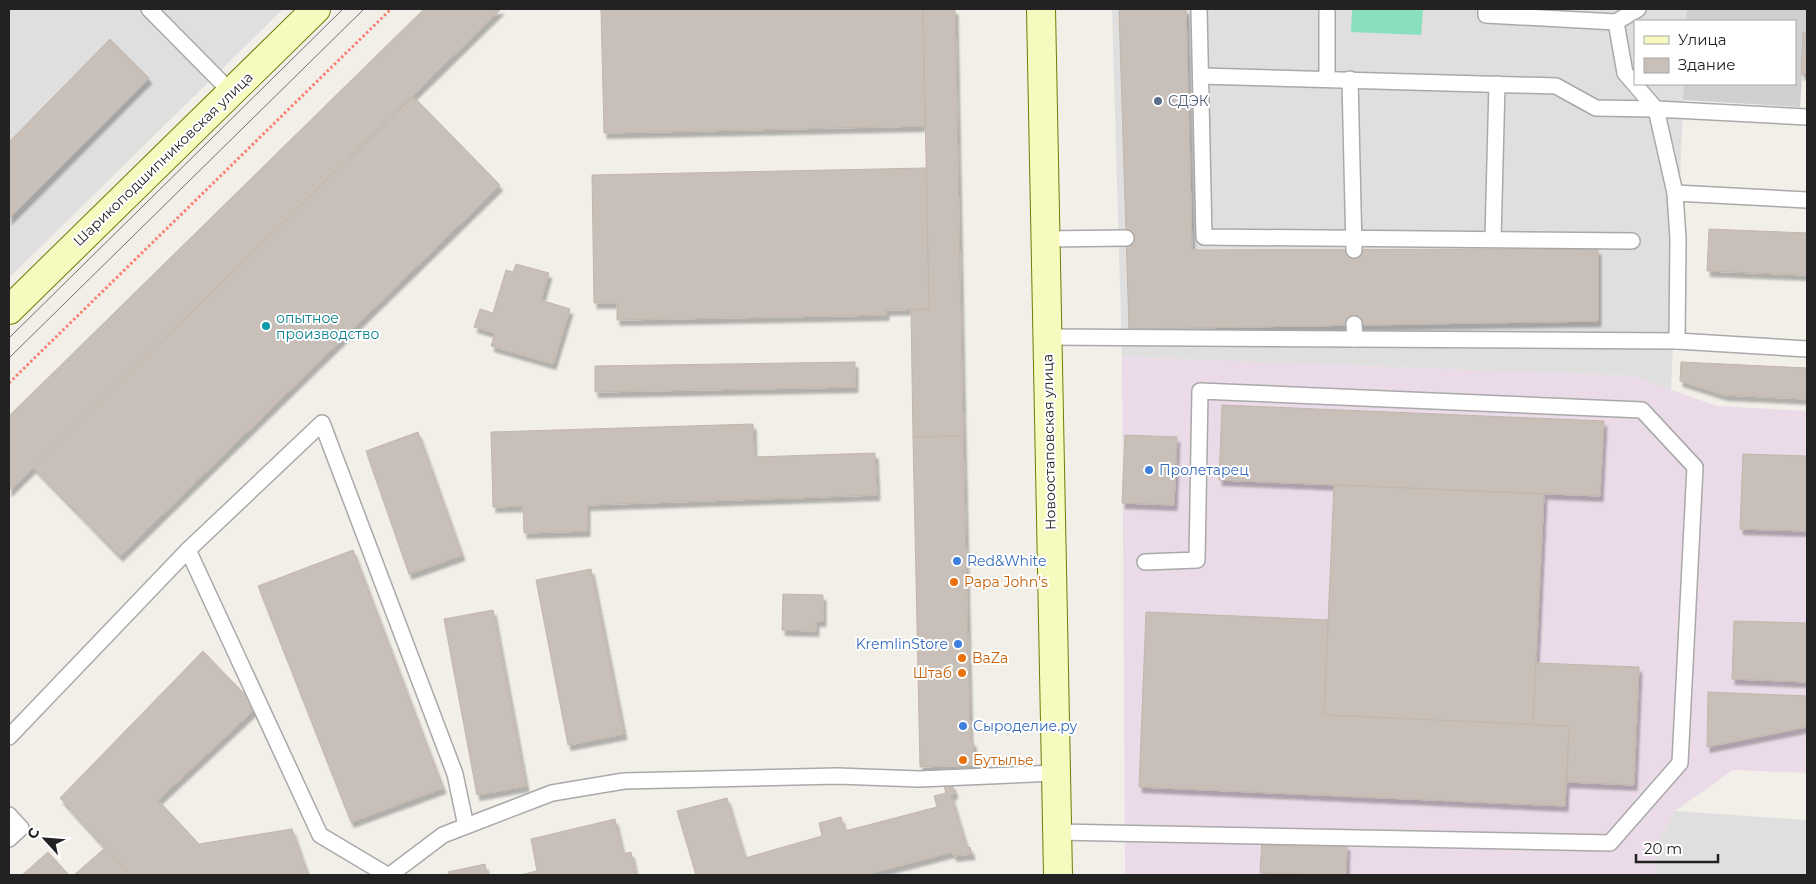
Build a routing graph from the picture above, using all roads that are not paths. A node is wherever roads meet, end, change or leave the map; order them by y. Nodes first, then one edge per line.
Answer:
1 (149, 9) edge
2 (316, 9) edge
3 (1041, 9) edge
4 (1199, 9) edge
5 (1327, 9) edge
6 (1486, 9) edge
7 (1638, 9) edge
8 (1616, 22) junction
9 (1201, 76) junction
10 (1328, 79) junction
11 (1350, 79) junction
12 (1497, 84) junction
13 (1634, 84) edge
14 (1635, 85) edge
15 (231, 92) junction
16 (1656, 109) junction
17 (1807, 117) edge
18 (1675, 194) junction
19 (1807, 200) edge
20 (1126, 238) dead end
21 (1045, 239) junction
22 (1493, 239) junction
23 (1632, 241) dead end
24 (1354, 244) junction
25 (10, 306) edge
26 (1354, 324) dead end
27 (1047, 337) junction
28 (1354, 339) junction
29 (1677, 341) junction
30 (1807, 349) edge
31 (188, 550) junction
32 (1145, 562) dead end
33 (9, 737) edge
34 (1055, 773) junction
35 (9, 815) edge
36 (466, 826) junction
37 (1057, 832) junction
38 (9, 838) edge
39 (388, 875) edge
40 (1058, 875) edge

1 - 15 lane
2 - 15 main road, Шарикоподшипниковская улица
3 - 21 main road, Новоостаповская улица
4 - 9 lane
5 - 10 lane
6 - 8 lane
7 - 8 lane
8 - 13 lane
9 - 10 lane
9 - 24 lane
10 - 11 lane
11 - 12 lane
11 - 24 lane
12 - 16 lane
12 - 22 lane
14 - 16 lane
15 - 25 main road, Шарикоподшипниковская улица
16 - 17 lane
16 - 18 lane
18 - 19 lane
18 - 29 lane
20 - 21 lane
21 - 27 main road, Новоостаповская улица
22 - 23 lane
22 - 24 lane
26 - 28 lane
27 - 28 lane
27 - 34 main road, Новоостаповская улица
28 - 29 lane
29 - 30 lane
31 - 33 lane
31 - 36 lane
31 - 39 lane
32 - 37 lane
34 - 36 lane
34 - 37 main road, Новоостаповская улица
35 - 38 lane
36 - 39 lane
37 - 40 main road, Новоостаповская улица

